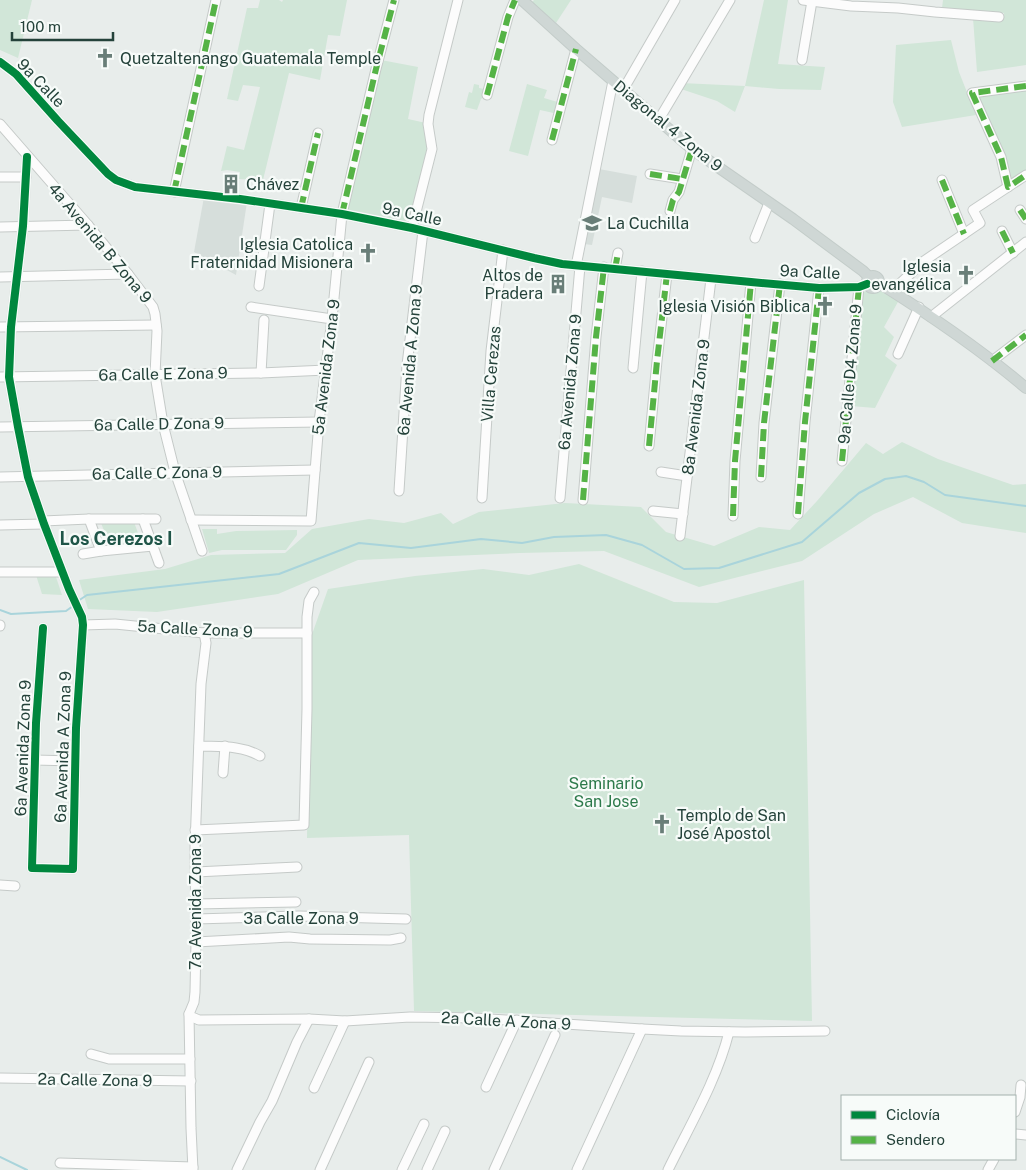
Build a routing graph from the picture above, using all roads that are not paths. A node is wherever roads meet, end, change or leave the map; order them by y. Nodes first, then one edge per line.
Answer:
1 (216, 0) edge
2 (394, 0) edge
3 (458, 0) edge
4 (516, 0) edge
5 (522, 0) edge
6 (675, 0) edge
7 (730, 0) edge
8 (808, 0) edge
9 (851, 3) edge
10 (999, 17) dead end
11 (576, 49) junction
12 (802, 60) dead end
13 (0, 62) edge
14 (613, 81) junction
15 (1026, 86) edge
16 (623, 90) junction
17 (487, 95) dead end
18 (658, 121) junction
19 (0, 125) edge
20 (318, 133) dead end
21 (552, 140) dead end
22 (692, 150) junction
23 (27, 156) junction
24 (650, 174) dead end
25 (1026, 175) edge
26 (0, 177) edge
27 (26, 177) junction
28 (682, 180) junction
29 (942, 180) dead end
30 (1008, 187) junction
31 (174, 192) junction
32 (283, 195) dead end
33 (769, 203) junction
34 (270, 204) junction
35 (280, 205) junction
36 (301, 208) junction
37 (1020, 210) dead end
38 (670, 211) dead end
39 (342, 214) junction
40 (1026, 219) edge
41 (88, 225) junction
42 (23, 226) junction
43 (0, 227) edge
44 (412, 228) junction
45 (423, 231) junction
46 (1002, 231) dead end
47 (964, 234) junction
48 (755, 238) dead end
49 (1026, 242) edge
50 (504, 250) junction
51 (618, 253) dead end
52 (1013, 253) junction
53 (578, 266) junction
54 (604, 268) junction
55 (615, 268) junction
56 (642, 271) junction
57 (128, 274) junction
58 (667, 274) junction
59 (0, 277) edge
60 (17, 277) junction
61 (711, 278) junction
62 (751, 282) junction
63 (865, 282) junction
64 (780, 284) junction
65 (259, 286) dead end
66 (819, 288) junction
67 (892, 291) junction
68 (251, 307) dead end
69 (918, 307) junction
70 (931, 317) junction
71 (332, 319) junction
72 (264, 320) dead end
73 (156, 325) junction
74 (0, 327) edge
75 (11, 327) junction
76 (1026, 335) edge
77 (898, 354) dead end
78 (992, 361) junction
79 (633, 368) dead end
80 (326, 370) junction
81 (261, 373) junction
82 (155, 375) junction
83 (5, 377) edge
84 (1026, 388) edge
85 (319, 422) junction
86 (163, 424) junction
87 (0, 427) edge
88 (18, 427) junction
89 (649, 446) dead end
90 (842, 461) dead end
91 (315, 470) junction
92 (175, 472) junction
93 (661, 472) dead end
94 (28, 476) junction
95 (688, 476) junction
96 (761, 476) dead end
97 (0, 477) edge
98 (399, 490) dead end
99 (482, 498) dead end
100 (560, 498) dead end
101 (583, 500) dead end
102 (653, 511) dead end
103 (683, 514) junction
104 (798, 514) dead end
105 (733, 516) dead end
106 (89, 519) junction
107 (143, 519) junction
108 (156, 519) dead end
109 (191, 520) junction
110 (43, 522) junction
111 (0, 525) edge
112 (680, 536) dead end
113 (153, 546) junction
114 (101, 551) junction
115 (202, 552) dead end
116 (83, 554) dead end
117 (159, 564) dead end
118 (0, 572) edge
119 (62, 572) junction
120 (314, 592) dead end
121 (83, 621) junction
122 (42, 628) dead end
123 (204, 633) junction
124 (307, 633) junction
125 (199, 746) junction
126 (225, 746) junction
127 (260, 756) dead end
128 (34, 760) junction
129 (75, 761) junction
130 (223, 773) dead end
131 (196, 830) junction
132 (297, 867) dead end
133 (73, 869) joint
134 (196, 872) junction
135 (0, 885) edge
136 (16, 886) dead end
137 (296, 902) dead end
138 (196, 904) junction
139 (196, 919) junction
140 (406, 919) dead end
141 (401, 938) dead end
142 (196, 942) junction
143 (189, 1014) junction
144 (309, 1019) junction
145 (517, 1020) junction
146 (345, 1021) junction
147 (642, 1029) junction
148 (825, 1030) dead end
149 (728, 1032) junction
150 (555, 1035) dead end
151 (91, 1054) dead end
152 (190, 1059) junction
153 (370, 1062) dead end
154 (0, 1078) edge
155 (191, 1081) junction
156 (486, 1087) dead end
157 (314, 1088) dead end
158 (1022, 1091) edge
159 (1016, 1109) edge
160 (424, 1124) dead end
161 (445, 1131) dead end
162 (60, 1163) dead end
163 (193, 1168) edge
164 (237, 1170) edge
165 (320, 1170) edge
166 (402, 1170) edge
167 (427, 1170) edge
168 (494, 1170) edge
169 (577, 1170) edge
170 (668, 1170) edge

1 - 31 street
2 - 39 street, 5a Avenida Zona 9
3 - 44 street
4 - 17 street
5 - 11 main road, Diagonal 4 Zona 9
6 - 16 street
7 - 18 street
8 - 9 street
8 - 12 street
9 - 10 street
11 - 14 main road, Diagonal 4 Zona 9
11 - 21 street
13 - 31 street, 9a Calle
14 - 16 main road, Diagonal 4 Zona 9
14 - 53 street, 6a Avenida Zona 9
15 - 30 street
16 - 18 main road, Diagonal 4 Zona 9
18 - 22 main road, Diagonal 4 Zona 9
19 - 23 street, 4a Avenida B Zona 9
20 - 36 street
22 - 28 street
22 - 33 main road, Diagonal 4 Zona 9
23 - 27 street
23 - 41 street, 4a Avenida B Zona 9
24 - 28 street
25 - 30 street
26 - 27 street
27 - 42 street
28 - 38 street
29 - 47 street
30 - 47 street
31 - 34 street, 9a Calle
32 - 35 street
33 - 48 street
33 - 63 main road, Diagonal 4 Zona 9
34 - 35 street, 9a Calle
34 - 65 street
35 - 36 street, 9a Calle
36 - 39 street, 9a Calle
37 - 40 street
39 - 44 street, 9a Calle
39 - 71 street, 5a Avenida Zona 9
41 - 42 street
41 - 57 street, 4a Avenida B Zona 9
42 - 43 street
42 - 60 street
44 - 45 street, 9a Calle
45 - 50 street, 9a Calle
45 - 98 street, 6a Avenida A Zona 9
46 - 52 street
47 - 67 street
49 - 52 street
50 - 53 street, 9a Calle
50 - 99 street, Villa Cerezas
51 - 55 street
52 - 70 street
53 - 54 street, 9a Calle
53 - 100 street, 6a Avenida Zona 9
54 - 55 street, 9a Calle
54 - 101 street
55 - 56 street, 9a Calle
56 - 58 street, 9a Calle
56 - 79 street
57 - 60 street
57 - 73 street, 4a Avenida B Zona 9
58 - 61 street, 9a Calle
58 - 89 street
59 - 60 street
60 - 75 street
61 - 62 street, 9a Calle
61 - 95 street, 8a Avenida Zona 9
62 - 64 street, 9a Calle
62 - 105 street
63 - 66 street, 9a Calle
63 - 67 main road, Diagonal 4 Zona 9
63 - 90 street, 9a Calle D4 Zona 9
64 - 66 street, 9a Calle
64 - 96 street
66 - 104 street
67 - 69 main road
68 - 71 street
69 - 70 main road
69 - 77 street
70 - 78 main road
71 - 80 street, 5a Avenida Zona 9
72 - 81 street
73 - 75 street
73 - 82 street, 4a Avenida B Zona 9
74 - 75 street
75 - 83 street
76 - 78 street
78 - 84 main road
80 - 81 street, 6a Calle E Zona 9
80 - 85 street, 5a Avenida Zona 9
81 - 82 street, 6a Calle E Zona 9
82 - 83 street, 6a Calle E Zona 9
82 - 86 street, 4a Avenida B Zona 9
83 - 88 street
85 - 86 street, 6a Calle D Zona 9
85 - 91 street, 5a Avenida Zona 9
86 - 88 street, 6a Calle D Zona 9
86 - 92 street, 4a Avenida B Zona 9
87 - 88 street, 6a Calle D Zona 9
88 - 94 street
91 - 92 street, 6a Calle C Zona 9
91 - 109 street, 5a Avenida Zona 9
92 - 94 street, 6a Calle C Zona 9
92 - 109 street, 4a Avenida B Zona 9
93 - 95 street
94 - 97 street, 6a Calle C Zona 9
94 - 110 street
95 - 103 street, 8a Avenida Zona 9
102 - 103 street
103 - 112 street, 8a Avenida Zona 9
106 - 107 street
106 - 110 street
106 - 114 street
107 - 108 street
107 - 113 street
109 - 115 street, 4a Avenida B Zona 9
110 - 111 street
110 - 119 street
113 - 114 street
113 - 117 street
114 - 116 street
118 - 119 street
119 - 121 street
120 - 124 street
121 - 123 street, 5a Calle Zona 9
121 - 129 street, 6a Avenida A Zona 9
122 - 128 street, 6a Avenida Zona 9
123 - 124 street, 5a Calle Zona 9
123 - 125 street, 7a Avenida Zona 9
124 - 131 street
125 - 126 street
125 - 131 street, 7a Avenida Zona 9
126 - 127 street
126 - 130 street
128 - 129 street
128 - 133 street, 6a Avenida Zona 9
129 - 133 street, 6a Avenida A Zona 9
131 - 134 street, 7a Avenida Zona 9
132 - 134 street
134 - 138 street, 7a Avenida Zona 9
135 - 136 street
137 - 138 street
138 - 139 street, 7a Avenida Zona 9
139 - 140 street, 3a Calle Zona 9
139 - 142 street, 7a Avenida Zona 9
141 - 142 street
142 - 143 street, 7a Avenida Zona 9
143 - 144 street, 2a Calle A Zona 9
143 - 152 street, 7a Avenida Zona 9
144 - 146 street, 2a Calle A Zona 9
144 - 164 street
145 - 146 street, 2a Calle A Zona 9
145 - 147 street, 2a Calle A Zona 9
145 - 156 street
146 - 157 street
147 - 149 street, 2a Calle A Zona 9
147 - 169 street
148 - 149 street, 2a Calle A Zona 9
149 - 170 street
150 - 168 street
151 - 152 street
152 - 155 street, 7a Avenida Zona 9
153 - 165 street
154 - 155 street, 2a Calle Zona 9
155 - 163 street, 7a Avenida Zona 9
158 - 159 street
160 - 166 street
161 - 167 street
162 - 163 street

